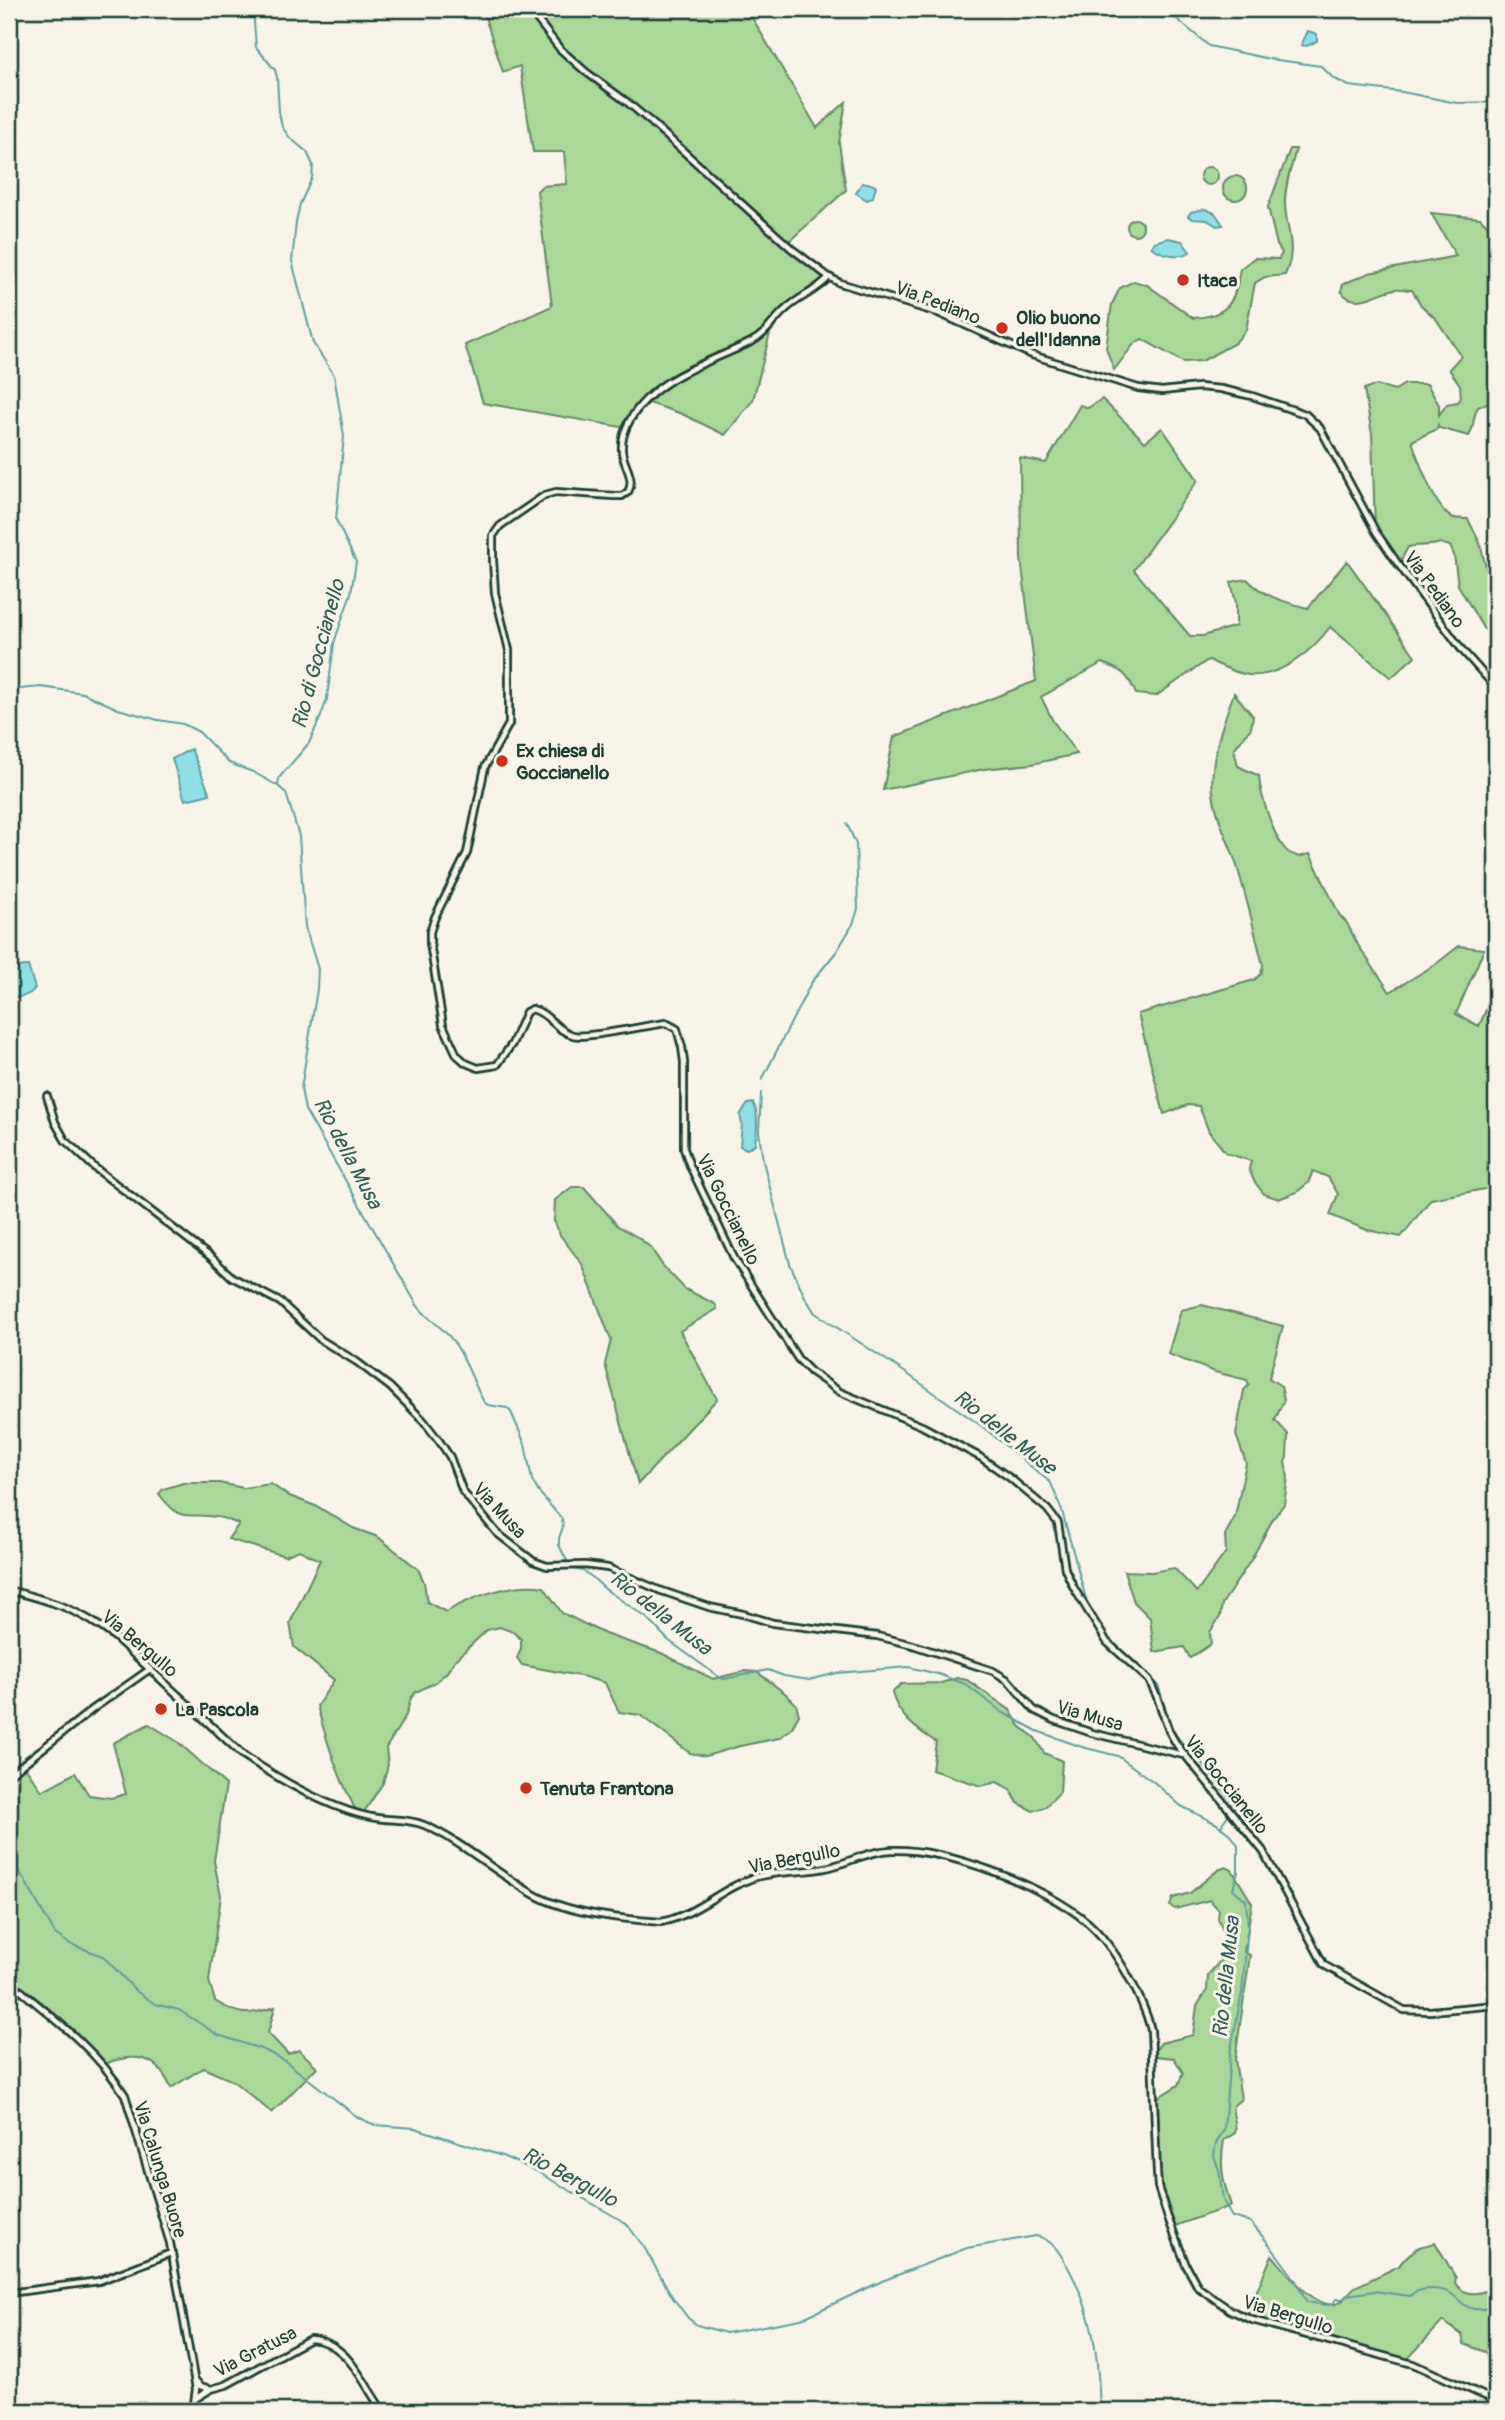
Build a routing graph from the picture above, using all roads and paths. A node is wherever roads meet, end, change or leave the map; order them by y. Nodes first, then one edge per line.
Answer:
1 (529, 9) edge
2 (1487, 9) edge
3 (1496, 18) edge
4 (829, 277) junction
5 (1496, 688) edge
6 (47, 1096) dead end
7 (9, 1590) edge
8 (150, 1669) junction
9 (1184, 1755) junction
10 (9, 1774) edge
11 (9, 1981) edge
12 (1496, 2005) edge
13 (172, 2253) junction
14 (9, 2293) edge
15 (194, 2377) junction
16 (211, 2389) junction
17 (195, 2399) junction
18 (1496, 2400) edge
19 (193, 2411) edge
20 (383, 2411) edge

1 - 4 street, Via Pediano
2 - 3 street
4 - 5 street, Via Pediano
4 - 9 street, Via Goccianello
6 - 9 street, Via Musa
7 - 8 street, Via Bergullo
8 - 10 street
8 - 18 street, Via Bergullo
9 - 12 street, Via Goccianello
11 - 13 street, Via Calunga Buore
13 - 14 street
13 - 15 street, Via Calunga Buore
15 - 16 street, Via Gratusa
15 - 17 street, Via Calunga Buore
16 - 17 street
16 - 20 street, Via Gratusa
17 - 19 street, Via Calunga Buore

